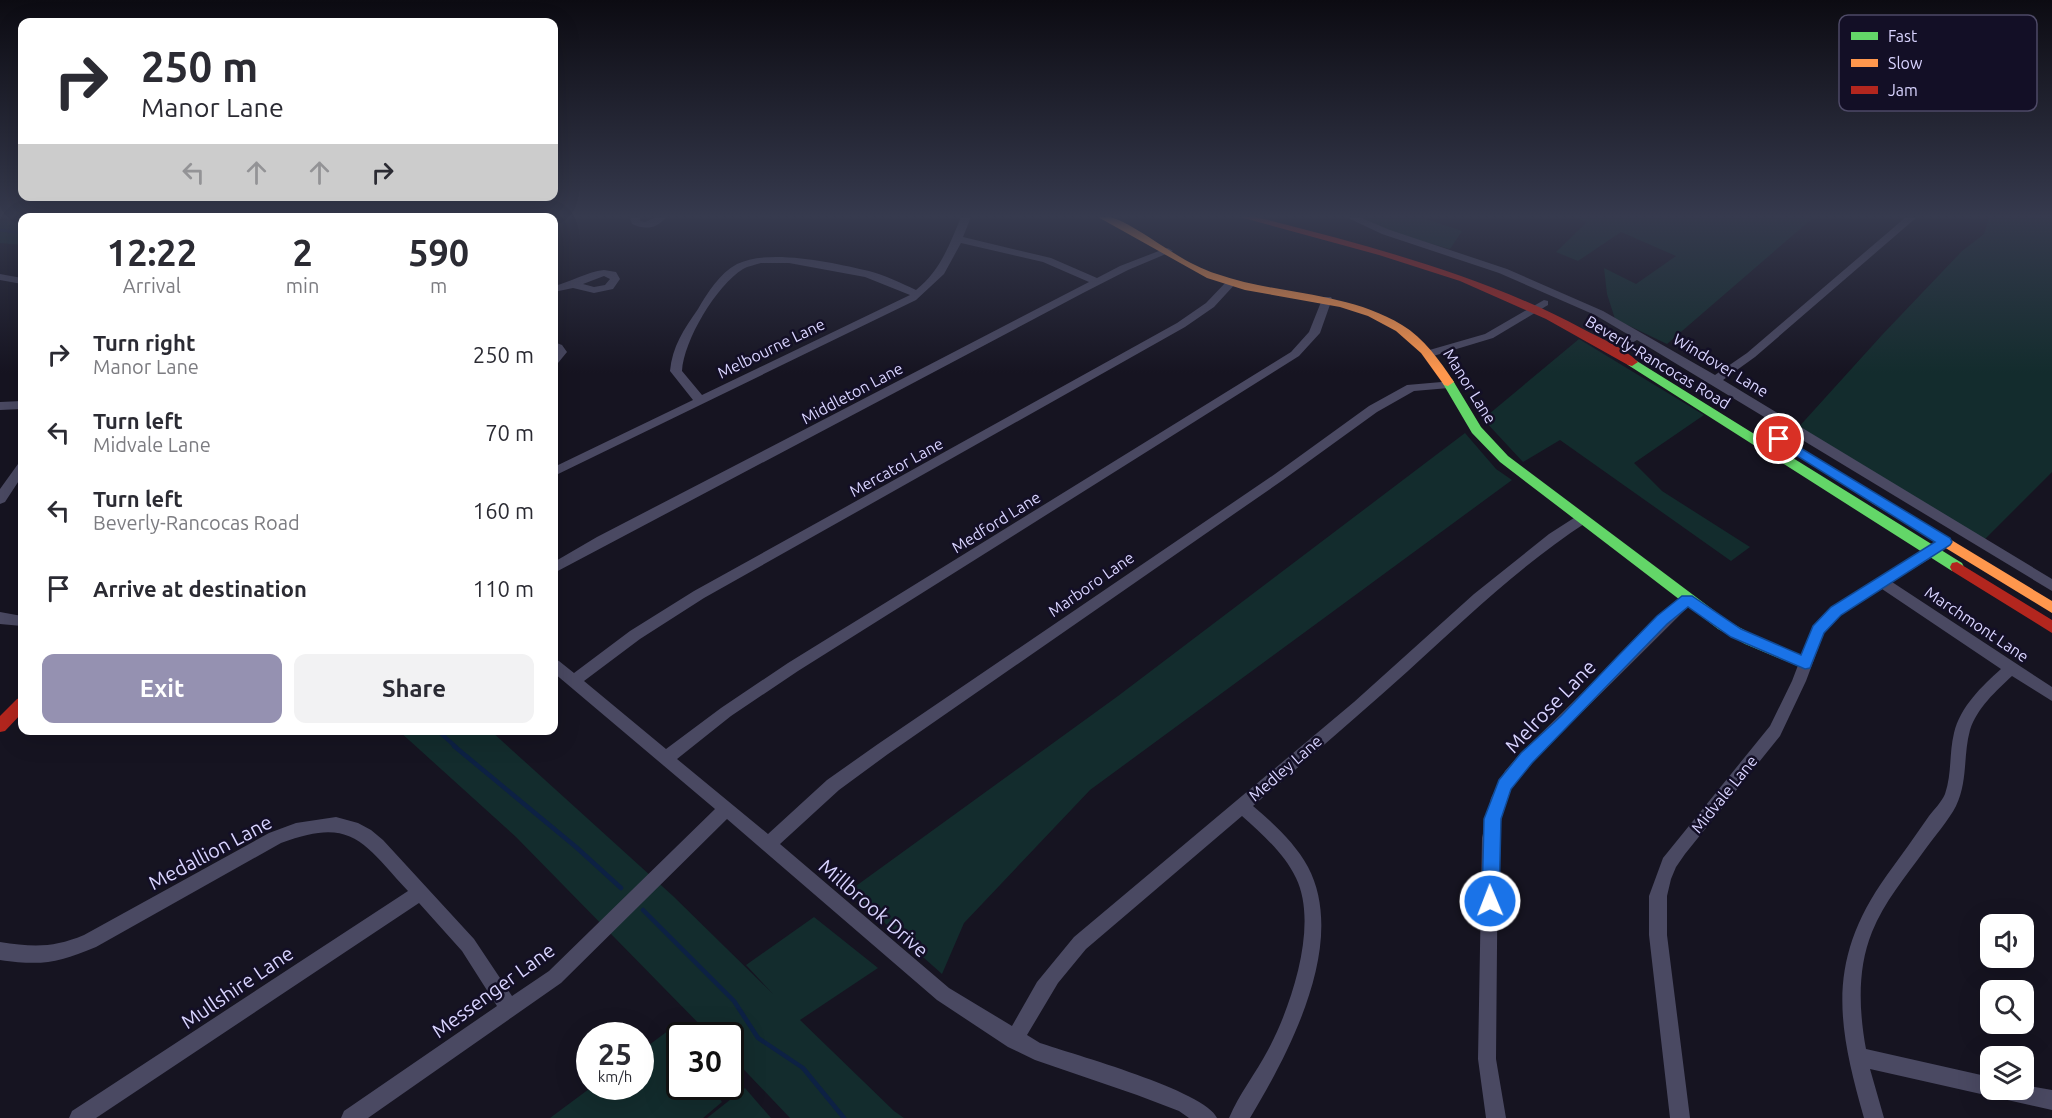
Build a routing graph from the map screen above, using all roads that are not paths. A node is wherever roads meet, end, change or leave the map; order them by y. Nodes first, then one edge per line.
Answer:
1 (737, 269) edge
2 (841, 269) edge
3 (942, 269) edge
4 (1073, 269) edge
5 (1126, 269) edge
6 (1197, 269) edge
7 (1434, 269) edge
8 (1467, 269) edge
9 (1497, 269) edge
10 (1851, 269) edge
11 (0, 278) edge
12 (18, 280) edge
13 (1097, 282) junction
14 (1232, 282) junction
15 (573, 285) dead end
16 (558, 288) edge
17 (918, 294) junction
18 (1327, 299) junction
19 (1539, 306) junction
20 (1638, 334) junction
21 (1624, 343) junction
22 (1430, 353) junction
23 (1715, 380) junction
24 (1449, 384) junction
25 (700, 400) junction
26 (18, 405) edge
27 (0, 406) edge
28 (558, 469) edge
29 (18, 471) edge
30 (18, 473) edge
31 (1835, 473) dead end
32 (0, 478) edge
33 (1865, 492) dead end
34 (0, 500) edge
35 (1582, 519) junction
36 (1939, 547) junction
37 (558, 566) edge
38 (1883, 583) junction
39 (2052, 586) edge
40 (1687, 599) junction
41 (2052, 608) edge
42 (1, 619) edge
43 (18, 621) edge
44 (2052, 627) edge
45 (1805, 663) junction
46 (558, 668) edge
47 (2012, 668) junction
48 (574, 681) junction
49 (2052, 695) edge
50 (18, 707) edge
51 (0, 726) edge
52 (665, 759) junction
53 (1242, 806) junction
54 (726, 809) junction
55 (768, 844) junction
56 (420, 893) junction
57 (0, 951) edge
58 (510, 1009) junction
59 (1015, 1040) junction
60 (1859, 1057) junction
61 (1980, 1085) edge
62 (2034, 1096) edge
63 (2052, 1100) edge
64 (79, 1118) edge
65 (351, 1118) edge
66 (1208, 1118) edge
67 (1239, 1118) edge
68 (1496, 1118) edge
69 (1680, 1118) edge
70 (1874, 1118) edge

1 - 25 street
2 - 17 street
3 - 17 street, Melbourne Lane
4 - 13 street
5 - 13 street, Middleton Lane
6 - 14 main road, Manor Lane
7 - 19 main road, Beverly-Rancocas Road
8 - 19 main road, Beverly-Rancocas Road
9 - 20 street, Windover Lane
10 - 23 street
11 - 12 street
13 - 37 street, Middleton Lane
14 - 18 main road, Manor Lane
14 - 48 street, Mercator Lane
15 - 16 street
17 - 25 street, Melbourne Lane
18 - 22 main road, Manor Lane
18 - 52 street, Medford Lane
19 - 21 main road, Beverly-Rancocas Road
19 - 22 street
19 - 36 main road, Beverly-Rancocas Road
20 - 21 street
20 - 23 street, Windover Lane
21 - 31 main road, Beverly-Rancocas Road
22 - 24 main road, Manor Lane
23 - 39 street, Windover Lane
24 - 35 main road, Manor Lane
24 - 55 street, Marboro Lane
25 - 28 street, Melbourne Lane
26 - 27 street
29 - 32 street
30 - 34 street
33 - 36 main road, Beverly-Rancocas Road
35 - 40 main road, Manor Lane
35 - 53 street, Medley Lane
36 - 38 street, Midvale Lane
36 - 41 main road, Beverly-Rancocas Road
36 - 44 main road, Beverly-Rancocas Road
38 - 45 street, Midvale Lane
38 - 47 street, Marchmont Lane
40 - 45 main road, Manor Lane
40 - 68 street, Melrose Lane
42 - 43 street
45 - 69 street, Midvale Lane
46 - 48 street, Millbrook Drive
47 - 49 street, Marchmont Lane
47 - 60 street
48 - 52 street, Millbrook Drive
50 - 51 main road
52 - 54 street, Millbrook Drive
53 - 59 street, Medley Lane
53 - 67 street
54 - 55 street, Millbrook Drive
54 - 58 street, Messenger Lane
55 - 59 street, Millbrook Drive
56 - 57 street, Medallion Lane
56 - 58 street, Medallion Lane
56 - 64 street, Mullshire Lane
58 - 65 street, Messenger Lane
59 - 66 street, Millbrook Drive
60 - 61 street
60 - 70 street
62 - 63 street

